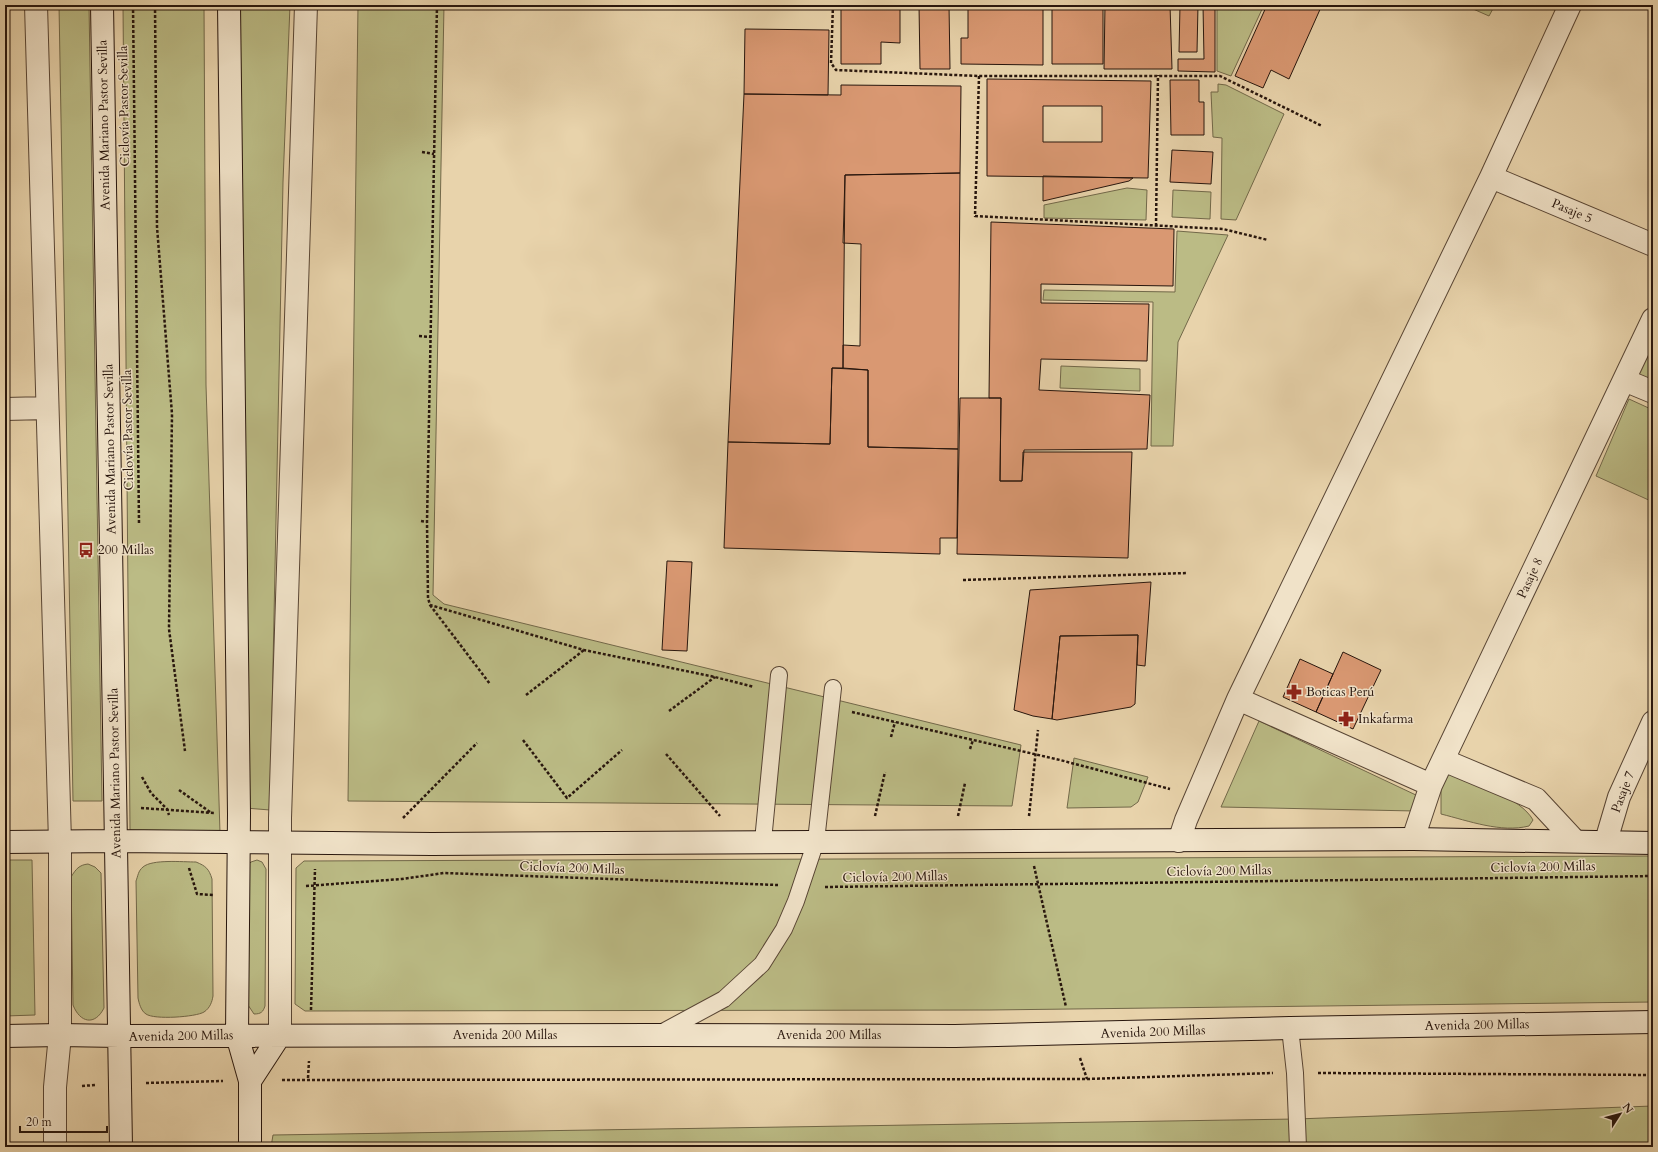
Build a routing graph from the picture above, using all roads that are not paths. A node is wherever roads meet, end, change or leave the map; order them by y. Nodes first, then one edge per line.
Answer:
1 (36, 5) edge
2 (102, 5) edge
3 (229, 5) edge
4 (306, 5) edge
5 (1570, 5) edge
6 (1491, 178) junction
7 (1653, 245) edge
8 (1653, 320) edge
9 (1624, 380) junction
10 (1653, 392) edge
11 (47, 408) junction
12 (5, 409) edge
13 (779, 675) dead end
14 (833, 688) dead end
15 (1238, 699) junction
16 (1653, 722) edge
17 (1443, 760) junction
18 (1431, 785) junction
19 (1413, 839) junction
20 (116, 841) junction
21 (816, 841) junction
22 (1179, 841) junction
23 (1575, 841) junction
24 (1606, 841) junction
25 (5, 842) edge
26 (60, 842) junction
27 (763, 842) junction
28 (239, 843) junction
29 (280, 843) junction
30 (1653, 843) edge
31 (1653, 1022) edge
32 (1290, 1028) junction
33 (60, 1034) junction
34 (237, 1035) junction
35 (280, 1035) junction
36 (658, 1035) junction
37 (5, 1036) edge
38 (119, 1036) junction
39 (250, 1081) junction
40 (55, 1147) edge
41 (121, 1147) edge
42 (250, 1147) edge
43 (1298, 1147) edge

1 - 11 main road
2 - 20 main road, Avenida Mariano Pastor Sevilla
3 - 28 main road
4 - 29 main road
5 - 6 main road
6 - 7 main road, Pasaje 5
6 - 15 main road
8 - 9 main road, Pasaje 8
9 - 10 main road
9 - 17 main road, Pasaje 8
11 - 12 main road
11 - 26 main road
13 - 27 lane
14 - 21 lane
15 - 18 main road
15 - 22 main road
16 - 24 main road, Pasaje 7
17 - 18 main road, Pasaje 8
17 - 23 main road
18 - 19 main road, Pasaje 8
19 - 22 main road
19 - 23 main road
20 - 26 main road
20 - 28 main road
20 - 38 main road, Avenida Mariano Pastor Sevilla
21 - 22 main road
21 - 27 main road
21 - 36 lane
23 - 24 main road
24 - 30 main road
25 - 26 main road
26 - 33 main road
27 - 29 main road
28 - 29 main road
28 - 34 main road
29 - 35 main road
31 - 32 main road, Avenida 200 Millas
32 - 36 main road, Avenida 200 Millas
32 - 43 lane
33 - 37 main road, Avenida 200 Millas
33 - 38 main road, Avenida 200 Millas
33 - 40 main road
34 - 35 main road, Avenida 200 Millas
34 - 38 main road, Avenida 200 Millas
34 - 39 main road
35 - 36 main road, Avenida 200 Millas
35 - 39 main road
38 - 41 main road, Avenida Mariano Pastor Sevilla
39 - 42 main road

